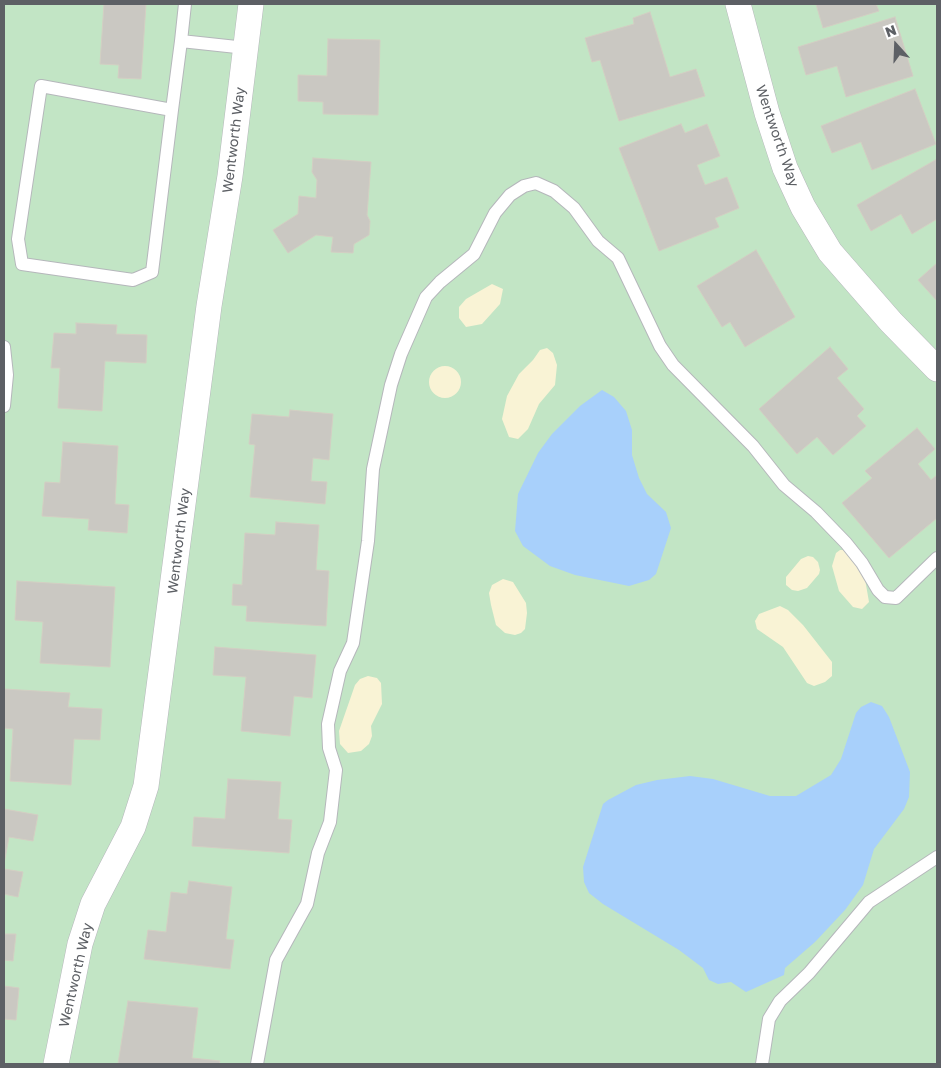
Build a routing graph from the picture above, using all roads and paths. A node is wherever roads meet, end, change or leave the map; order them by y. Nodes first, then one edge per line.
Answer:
1 (186, 4) edge
2 (251, 4) edge
3 (738, 4) edge
4 (181, 41) junction
5 (246, 48) junction
6 (172, 110) junction
7 (4, 347) edge
8 (937, 369) edge
9 (4, 406) edge
10 (937, 558) edge
11 (937, 857) edge
12 (56, 1064) edge
13 (257, 1064) edge
14 (762, 1064) edge

1 - 4 lane
2 - 5 street, Wentworth Way
3 - 8 street, Wentworth Way
4 - 5 lane
4 - 6 lane
5 - 12 street, Wentworth Way
6 - 6 lane
7 - 9 lane
10 - 13 lane
11 - 14 lane

